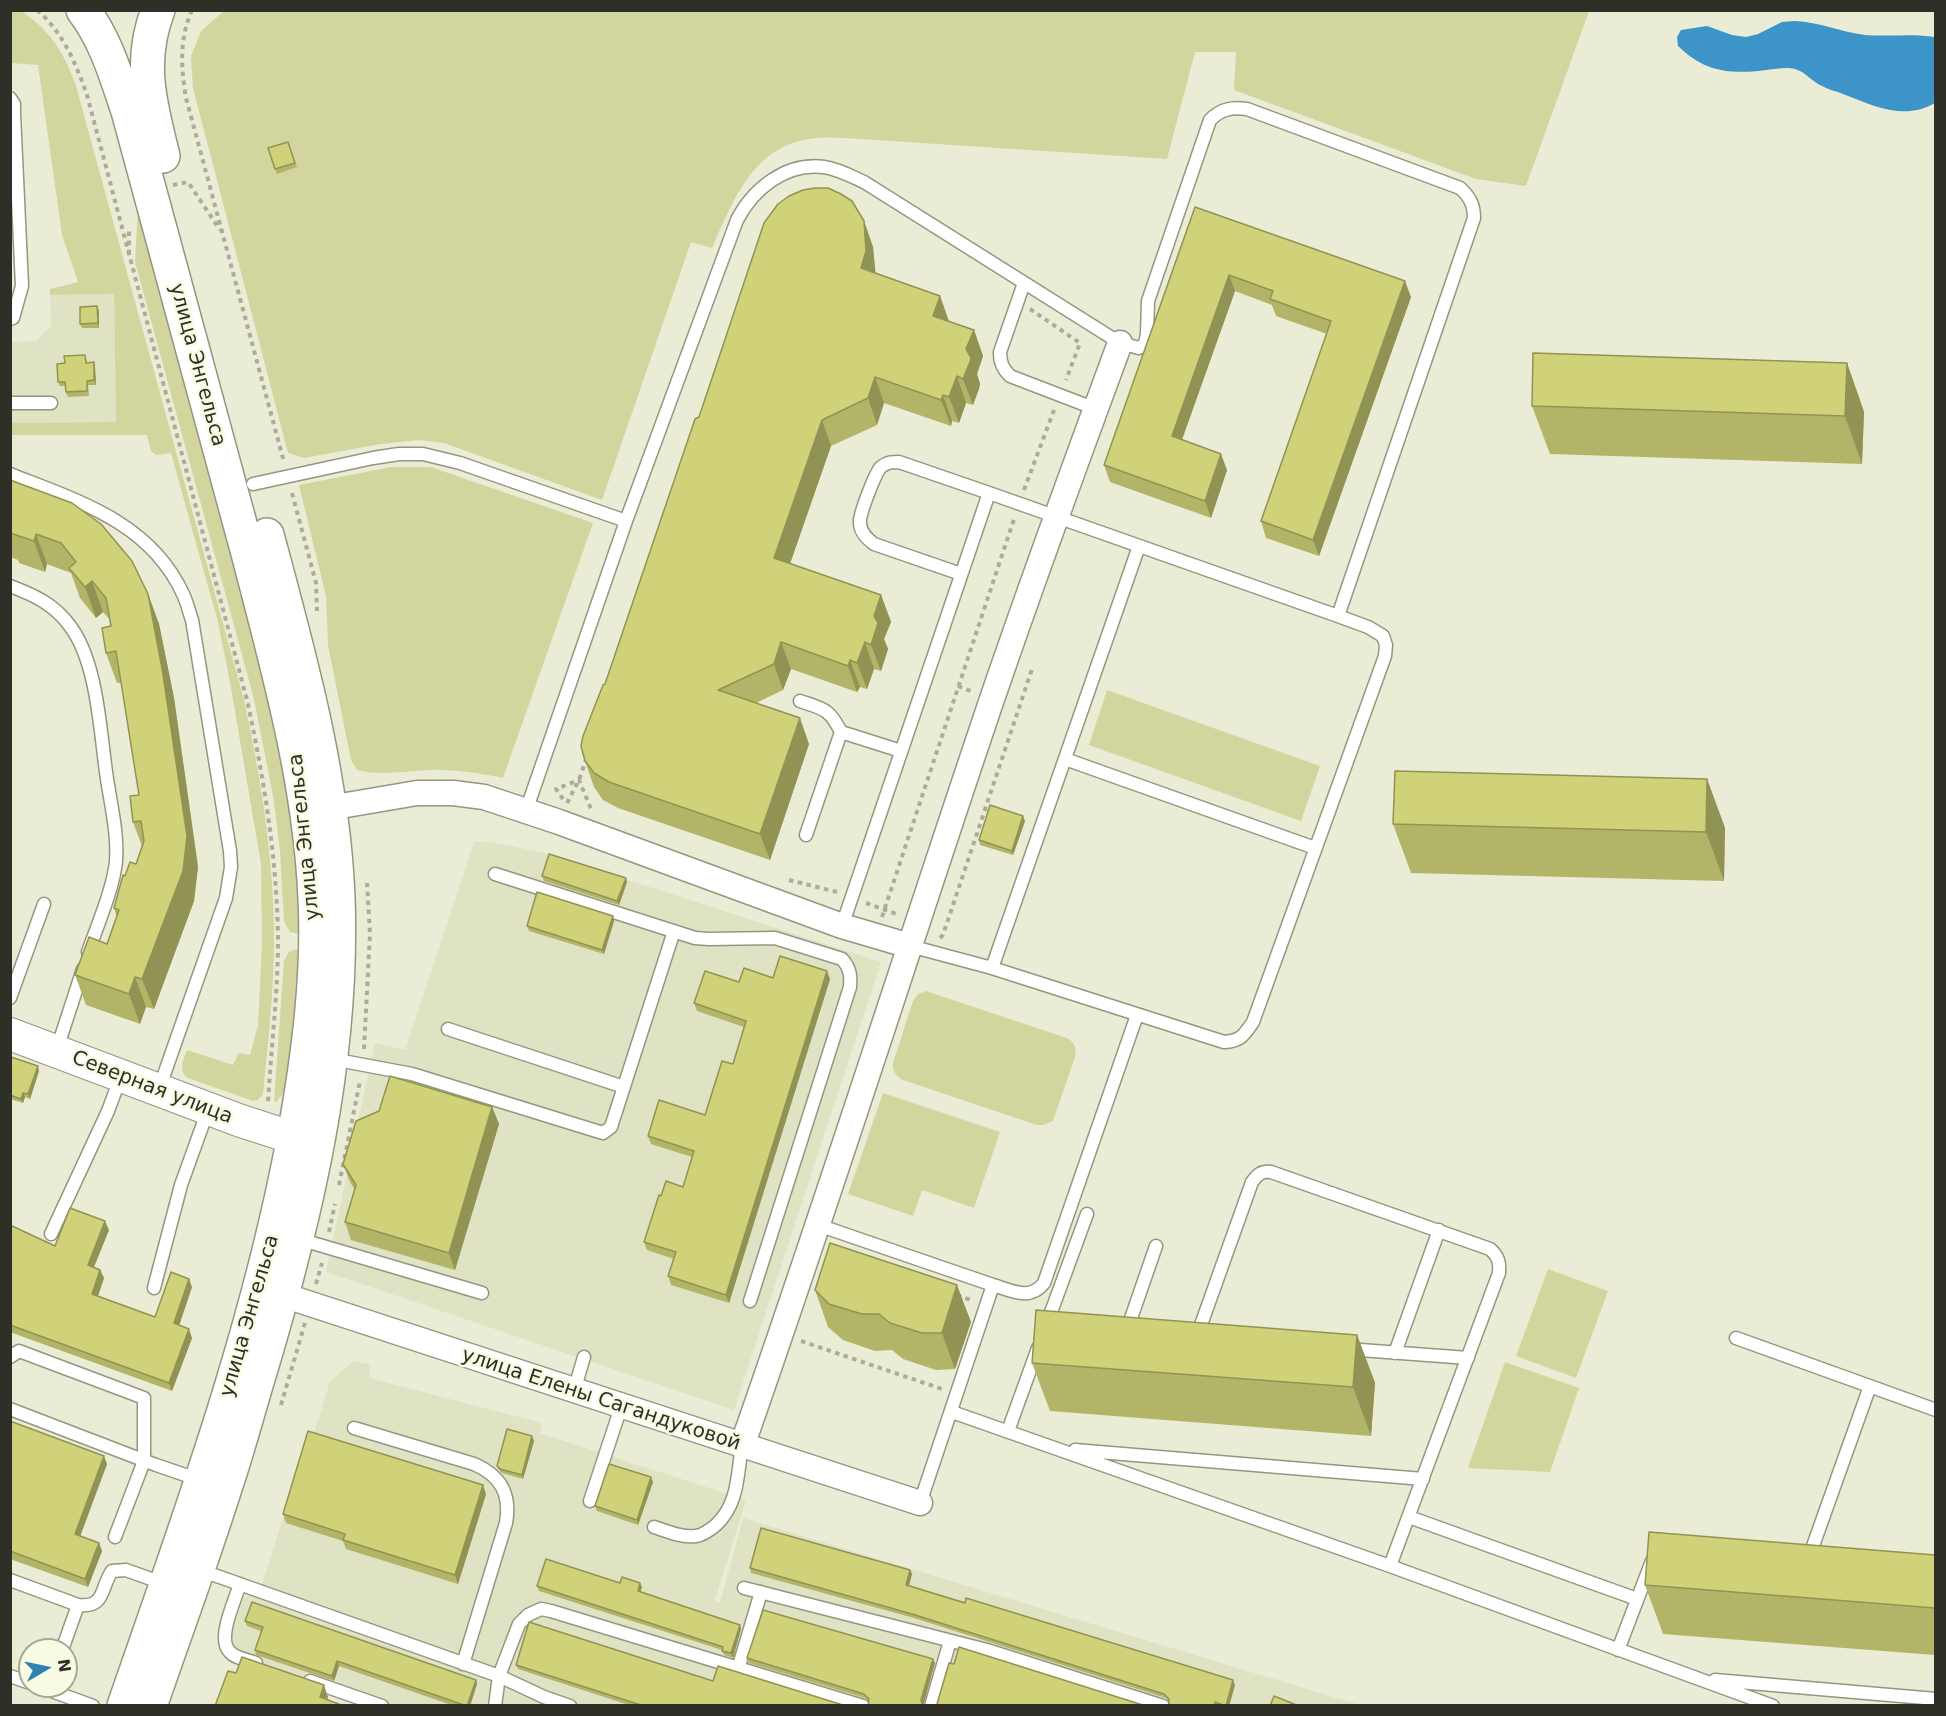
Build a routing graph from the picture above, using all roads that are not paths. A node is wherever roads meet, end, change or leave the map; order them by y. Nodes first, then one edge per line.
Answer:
1 (83, 10) edge
2 (159, 10) edge
3 (10, 98) edge
4 (12, 113) edge
5 (1024, 283) junction
6 (10, 320) edge
7 (1120, 344) junction
8 (10, 403) edge
9 (51, 403) dead end
10 (1096, 408) junction
11 (10, 474) edge
12 (242, 487) junction
13 (989, 493) junction
14 (1056, 517) junction
15 (626, 521) junction
16 (1139, 546) junction
17 (961, 574) junction
18 (10, 586) edge
19 (1338, 616) junction
20 (800, 701) dead end
21 (841, 732) junction
22 (901, 751) junction
23 (1065, 759) junction
24 (318, 810) junction
25 (526, 811) junction
26 (806, 835) dead end
27 (1315, 848) junction
28 (495, 874) dead end
29 (44, 904) dead end
30 (842, 926) junction
31 (674, 931) junction
32 (920, 949) junction
33 (992, 968) junction
34 (10, 998) edge
35 (1137, 1015) junction
36 (448, 1029) dead end
37 (10, 1034) edge
38 (56, 1052) junction
39 (331, 1059) junction
40 (121, 1076) junction
41 (624, 1086) junction
42 (159, 1090) junction
43 (209, 1109) junction
44 (306, 1140) junction
45 (1087, 1214) dead end
46 (818, 1225) junction
47 (1439, 1230) junction
48 (51, 1234) dead end
49 (286, 1236) junction
50 (1156, 1246) dead end
51 (993, 1285) junction
52 (154, 1288) dead end
53 (271, 1292) junction
54 (482, 1293) dead end
55 (750, 1301) dead end
56 (1127, 1330) edge
57 (1197, 1336) edge
58 (1736, 1338) dead end
59 (1336, 1348) edge
60 (1395, 1353) junction
61 (584, 1356) dead end
62 (10, 1358) edge
63 (1468, 1358) junction
64 (1870, 1386) junction
65 (574, 1391) junction
66 (621, 1407) junction
67 (10, 1409) edge
68 (1935, 1410) edge
69 (952, 1412) junction
70 (354, 1428) dead end
71 (1008, 1431) junction
72 (742, 1446) junction
73 (1057, 1449) junction
74 (144, 1461) junction
75 (1423, 1479) junction
76 (213, 1485) junction
77 (590, 1501) dead end
78 (921, 1503) joint
79 (1409, 1517) junction
80 (654, 1527) dead end
81 (116, 1537) dead end
82 (1660, 1554) edge
83 (1808, 1560) edge
84 (1390, 1566) junction
85 (198, 1569) junction
86 (10, 1580) edge
87 (166, 1584) junction
88 (240, 1584) junction
89 (744, 1588) dead end
90 (761, 1592) junction
91 (1637, 1599) junction
92 (78, 1605) junction
93 (67, 1638) edge
94 (950, 1641) junction
95 (1618, 1650) junction
96 (463, 1664) junction
97 (266, 1666) edge
98 (738, 1669) junction
99 (499, 1676) junction
100 (298, 1677) edge
101 (1699, 1679) junction
102 (73, 1698) edge
103 (1935, 1699) edge
104 (93, 1706) edge
105 (124, 1706) edge
106 (150, 1706) edge
107 (382, 1706) edge
108 (495, 1706) edge
109 (570, 1706) edge
110 (863, 1706) edge
111 (931, 1706) edge
112 (1163, 1706) edge
113 (1773, 1706) edge

1 - 12 main road, улица Энгельса
2 - 12 main road, улица Энгельса
3 - 4 lane
4 - 6 lane
5 - 7 lane
5 - 10 lane
5 - 15 lane
7 - 10 street
7 - 19 lane
8 - 9 lane
10 - 14 street
11 - 42 lane
12 - 15 lane
12 - 24 main road, улица Энгельса
13 - 14 lane
13 - 17 lane
13 - 17 lane
14 - 16 lane
14 - 32 street
15 - 25 lane
16 - 19 lane
16 - 23 lane
17 - 22 lane
18 - 38 lane
19 - 27 lane
20 - 21 lane
21 - 22 lane
21 - 26 lane
22 - 30 lane
23 - 27 lane
23 - 33 lane
24 - 25 street
24 - 39 main road, улица Энгельса
24 - 44 main road, улица Энгельса
25 - 30 street
27 - 35 lane
28 - 31 lane
29 - 34 lane
30 - 32 street
31 - 41 lane
31 - 55 lane
32 - 33 lane
32 - 46 street
33 - 35 lane
35 - 51 lane
36 - 41 lane
37 - 38 street, Северная улица
38 - 40 street, Северная улица
39 - 41 lane
39 - 44 main road, улица Энгельса
40 - 42 street, Северная улица
40 - 48 lane
42 - 43 street, Северная улица
43 - 44 street, Северная улица
43 - 52 lane
44 - 49 main road, улица Энгельса
45 - 71 lane
46 - 51 lane
46 - 72 street
47 - 57 lane
47 - 60 lane
47 - 63 lane
49 - 53 main road, улица Энгельса
49 - 54 lane
50 - 56 lane
51 - 69 lane
53 - 65 street, улица Елены Сагандуковой
53 - 76 main road, улица Энгельса
58 - 64 lane
59 - 60 lane
60 - 63 lane
61 - 65 lane
62 - 74 lane
63 - 75 lane
64 - 68 lane
64 - 83 lane
65 - 66 street, улица Елены Сагандуковой
66 - 72 street, улица Елены Сагандуковой
66 - 77 lane
67 - 74 lane
69 - 71 lane
69 - 78 lane
70 - 96 lane
71 - 73 lane
72 - 78 street, улица Елены Сагандуковой
72 - 80 lane
73 - 75 lane
73 - 84 lane
74 - 76 lane
74 - 81 lane
75 - 79 lane
76 - 85 main road, улица Энгельса
76 - 87 main road, улица Энгельса
79 - 84 lane
79 - 91 lane
82 - 91 lane
84 - 95 lane
85 - 88 lane
85 - 106 main road, улица Энгельса
86 - 92 lane
87 - 92 lane
87 - 105 main road, улица Энгельса
88 - 96 lane
88 - 97 lane
89 - 90 lane
90 - 94 lane
90 - 98 lane
91 - 95 lane
92 - 93 lane
94 - 111 lane
94 - 112 lane
95 - 101 lane
96 - 99 lane
98 - 99 lane
98 - 110 lane
99 - 108 lane
99 - 109 lane
100 - 107 lane
101 - 103 lane
101 - 113 lane
102 - 104 lane

